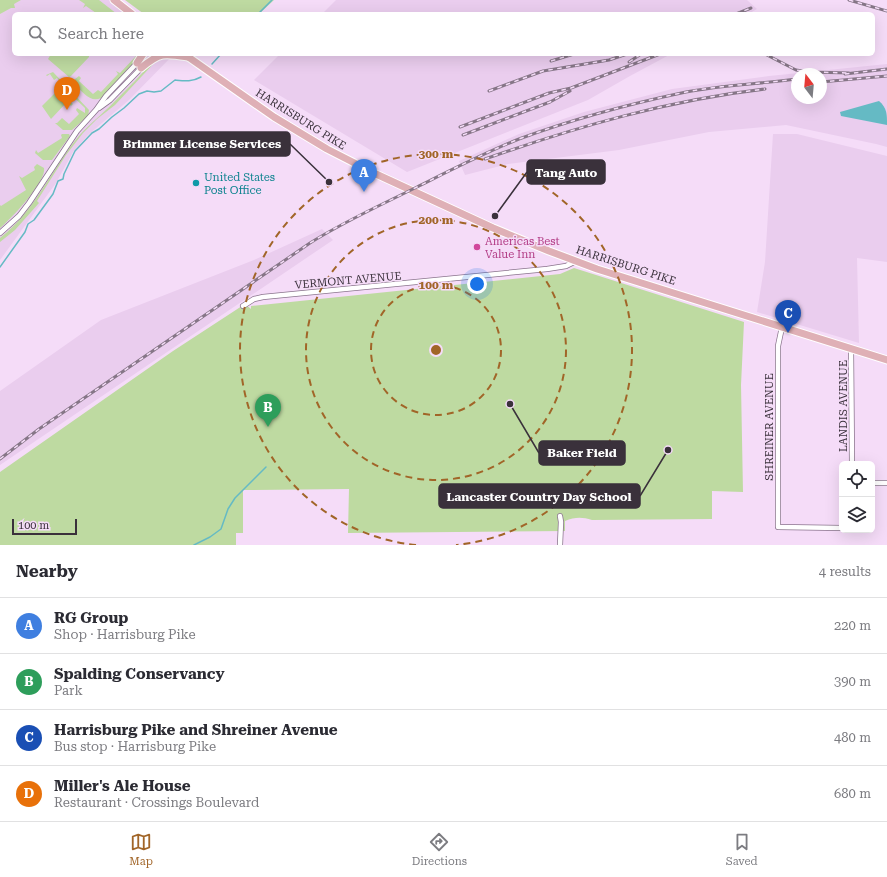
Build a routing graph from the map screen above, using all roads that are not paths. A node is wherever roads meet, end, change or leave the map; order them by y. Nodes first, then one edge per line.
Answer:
1 (114, 0) edge
2 (129, 12) edge
3 (142, 56) edge
4 (145, 56) edge
5 (150, 56) edge
6 (158, 56) edge
7 (186, 56) edge
8 (139, 65) junction
9 (0, 233) edge
10 (576, 261) junction
11 (243, 306) dead end
12 (782, 327) junction
13 (851, 348) junction
14 (887, 360) edge
15 (852, 461) edge
16 (875, 483) edge
17 (887, 483) edge
18 (560, 516) dead end
19 (839, 528) edge
20 (560, 545) edge

1 - 2 main road
3 - 8 main road
4 - 8 street
5 - 8 street
6 - 8 main road
7 - 10 main road, HARRISBURG PIKE
8 - 9 street
10 - 11 street, VERMONT AVENUE
10 - 12 main road, HARRISBURG PIKE
12 - 13 main road, HARRISBURG PIKE
12 - 19 street, SHREINER AVENUE
13 - 14 main road, HARRISBURG PIKE
13 - 15 street, LANDIS AVENUE
16 - 17 street
18 - 20 street

